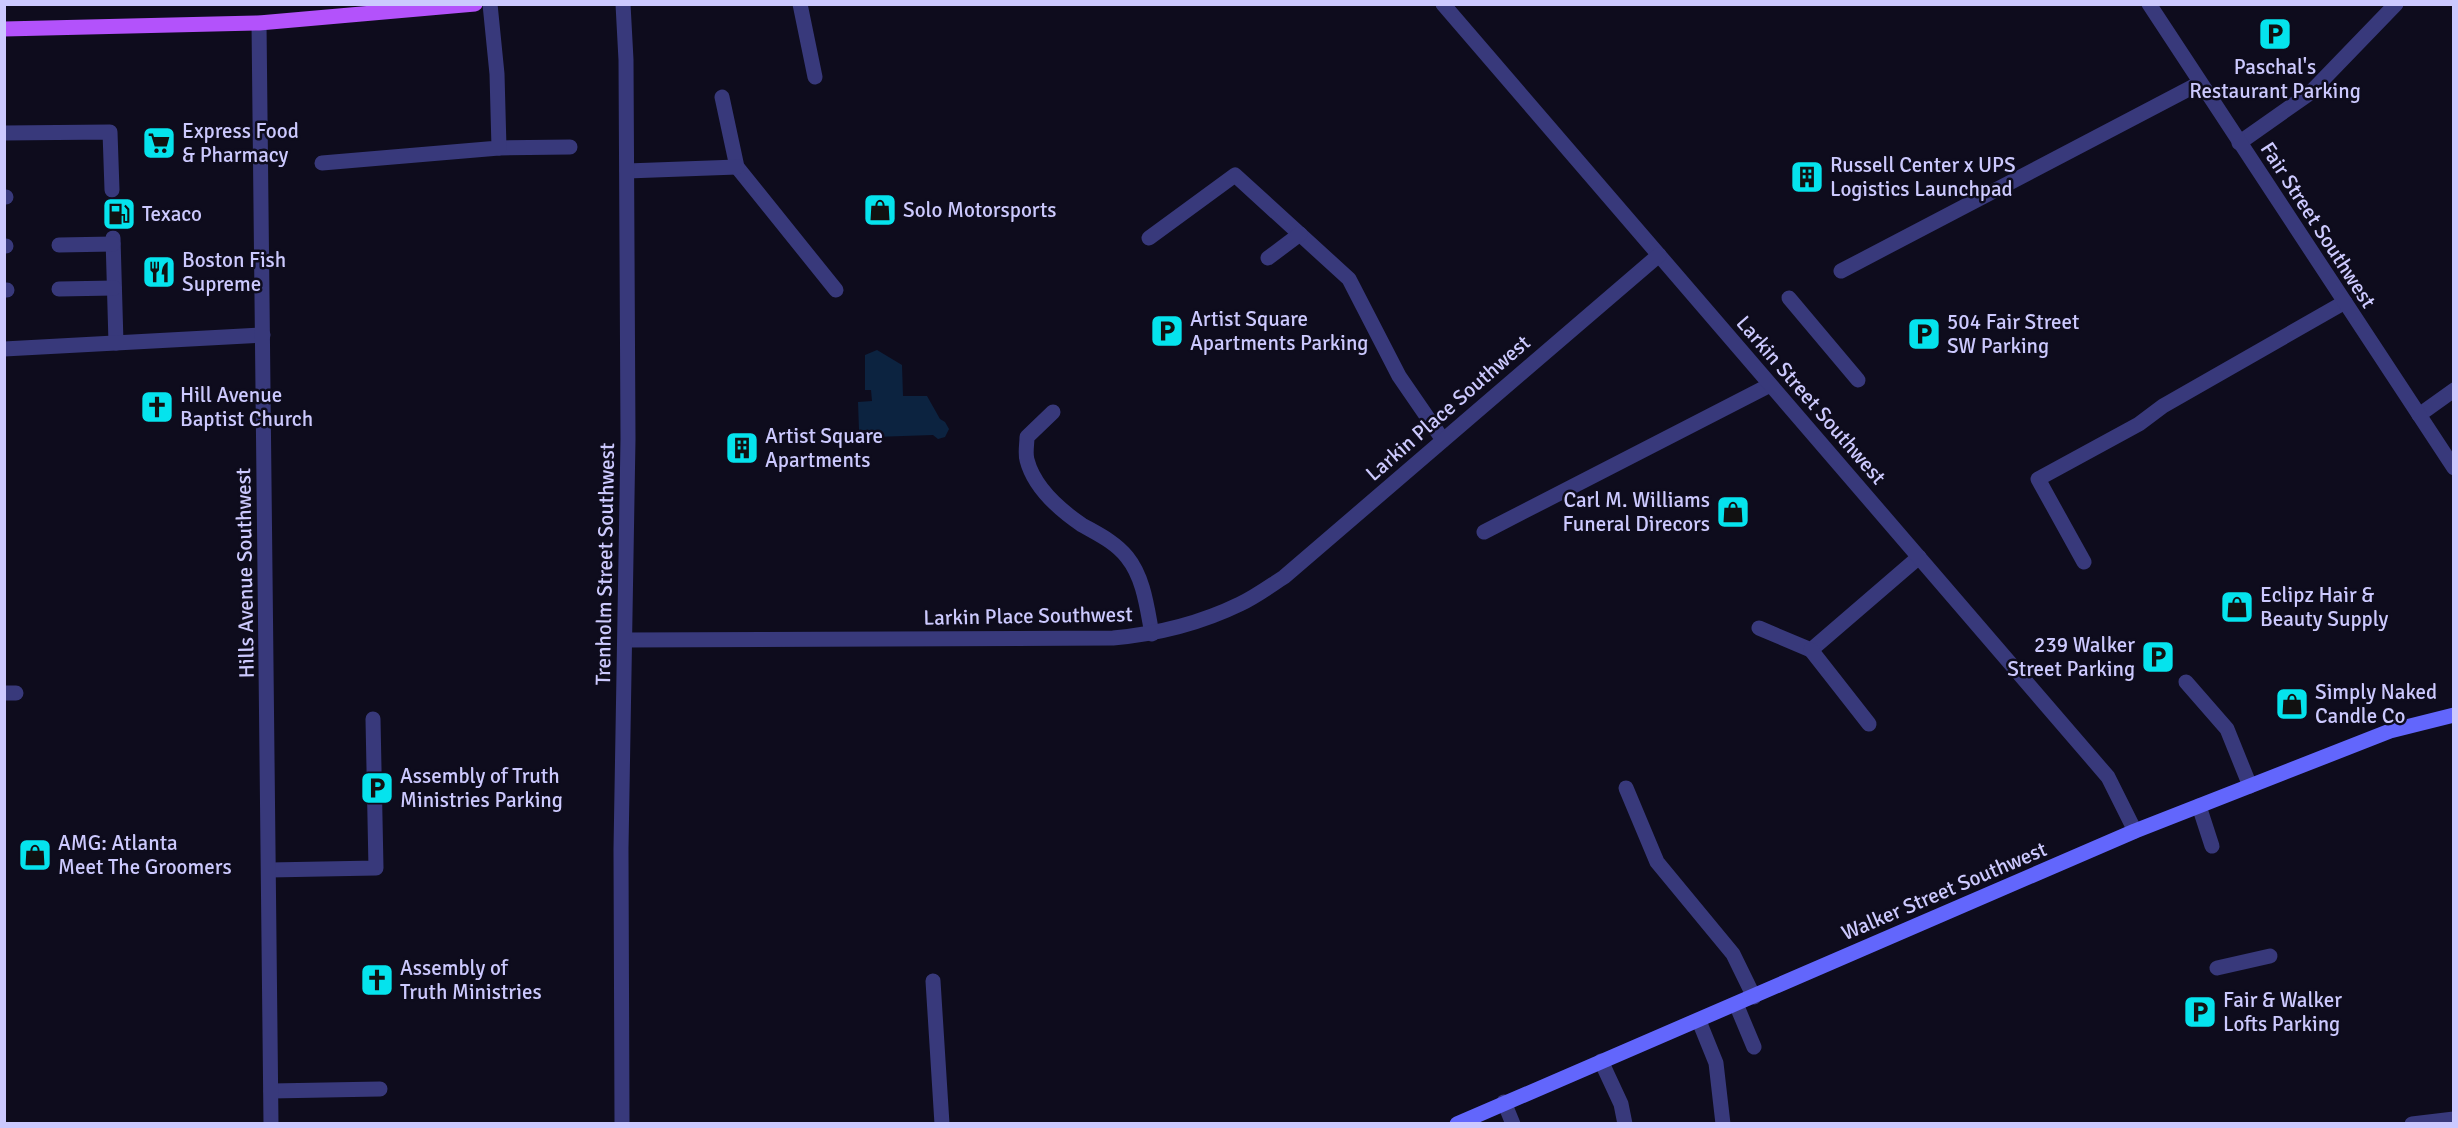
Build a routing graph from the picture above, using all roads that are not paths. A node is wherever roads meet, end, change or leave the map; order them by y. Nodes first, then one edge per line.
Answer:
1 (475, 4) edge
2 (490, 4) edge
3 (623, 4) edge
4 (800, 4) edge
5 (1443, 4) edge
6 (2149, 4) edge
7 (2396, 4) edge
8 (259, 23) junction
9 (4, 29) edge
10 (815, 77) dead end
11 (2200, 83) junction
12 (722, 97) dead end
13 (4, 133) edge
14 (2239, 143) junction
15 (570, 147) dead end
16 (499, 148) junction
17 (322, 163) dead end
18 (737, 167) junction
19 (627, 171) junction
20 (112, 190) dead end
21 (1300, 234) junction
22 (1149, 238) dead end
23 (59, 245) dead end
24 (1659, 255) junction
25 (1268, 258) dead end
26 (1841, 270) dead end
27 (114, 288) junction
28 (59, 289) dead end
29 (837, 290) dead end
30 (1789, 298) dead end
31 (2344, 302) junction
32 (263, 335) junction
33 (116, 343) junction
34 (4, 349) edge
35 (1858, 380) dead end
36 (1770, 385) junction
37 (2454, 390) edge
38 (1053, 412) dead end
39 (2419, 415) junction
40 (1443, 440) junction
41 (2454, 468) edge
42 (1484, 532) dead end
43 (1919, 557) junction
44 (2084, 562) dead end
45 (1759, 628) dead end
46 (1152, 634) junction
47 (625, 640) junction
48 (1811, 650) junction
49 (2186, 682) dead end
50 (2454, 715) edge
51 (373, 719) dead end
52 (1869, 724) dead end
53 (2250, 786) junction
54 (1626, 788) dead end
55 (2199, 806) junction
56 (2135, 831) junction
57 (2212, 846) dead end
58 (269, 870) junction
59 (2270, 956) dead end
60 (2217, 968) dead end
61 (933, 981) dead end
62 (1754, 997) junction
63 (1736, 1004) junction
64 (1699, 1021) junction
65 (1754, 1047) dead end
66 (1601, 1060) junction
67 (380, 1089) dead end
68 (271, 1090) junction
69 (1504, 1102) junction
70 (2454, 1119) edge
71 (271, 1124) edge
72 (622, 1124) edge
73 (942, 1124) edge
74 (1457, 1124) edge
75 (1513, 1124) edge
76 (1625, 1124) edge
77 (1723, 1124) edge
78 (2412, 1124) edge

1 - 8 main road
2 - 16 street
3 - 19 street, Trenholm Street Southwest
4 - 10 street
5 - 24 street, Larkin Street Southwest
6 - 11 street, Fair Street Southwest
7 - 14 street
8 - 9 main road
8 - 32 street, Hills Avenue Southwest
11 - 14 street, Fair Street Southwest
11 - 26 street
12 - 18 street
13 - 20 street
14 - 31 street, Fair Street Southwest
15 - 16 street
16 - 17 street
18 - 19 street
18 - 29 street
19 - 47 street, Trenholm Street Southwest
21 - 22 street
21 - 25 street
21 - 40 street
23 - 27 street
24 - 36 street, Larkin Street Southwest
24 - 40 street, Larkin Place Southwest
27 - 28 street
27 - 33 street
30 - 35 street
31 - 39 street, Fair Street Southwest
31 - 44 street
32 - 33 street
32 - 58 street, Hills Avenue Southwest
33 - 34 street
36 - 42 street
36 - 43 street, Larkin Street Southwest
37 - 39 street
38 - 46 street
39 - 41 street, Fair Street Southwest
40 - 46 street, Larkin Place Southwest
43 - 48 street
43 - 56 street, Larkin Street Southwest
45 - 48 street
46 - 47 street, Larkin Place Southwest
47 - 72 street, Trenholm Street Southwest
48 - 52 street
49 - 53 street
50 - 53 street, Walker Street Southwest
51 - 58 street
53 - 55 street, Walker Street Southwest
54 - 62 street
55 - 56 street, Walker Street Southwest
55 - 57 street
56 - 62 street, Walker Street Southwest
58 - 68 street, Hills Avenue Southwest
59 - 60 street
61 - 73 street
62 - 63 street, Walker Street Southwest
63 - 64 street, Walker Street Southwest
63 - 65 street
64 - 66 street, Walker Street Southwest
64 - 77 street
66 - 69 street, Walker Street Southwest
66 - 76 street
67 - 68 street
68 - 71 street, Hills Avenue Southwest
69 - 74 street, Walker Street Southwest
69 - 75 street
70 - 78 street

